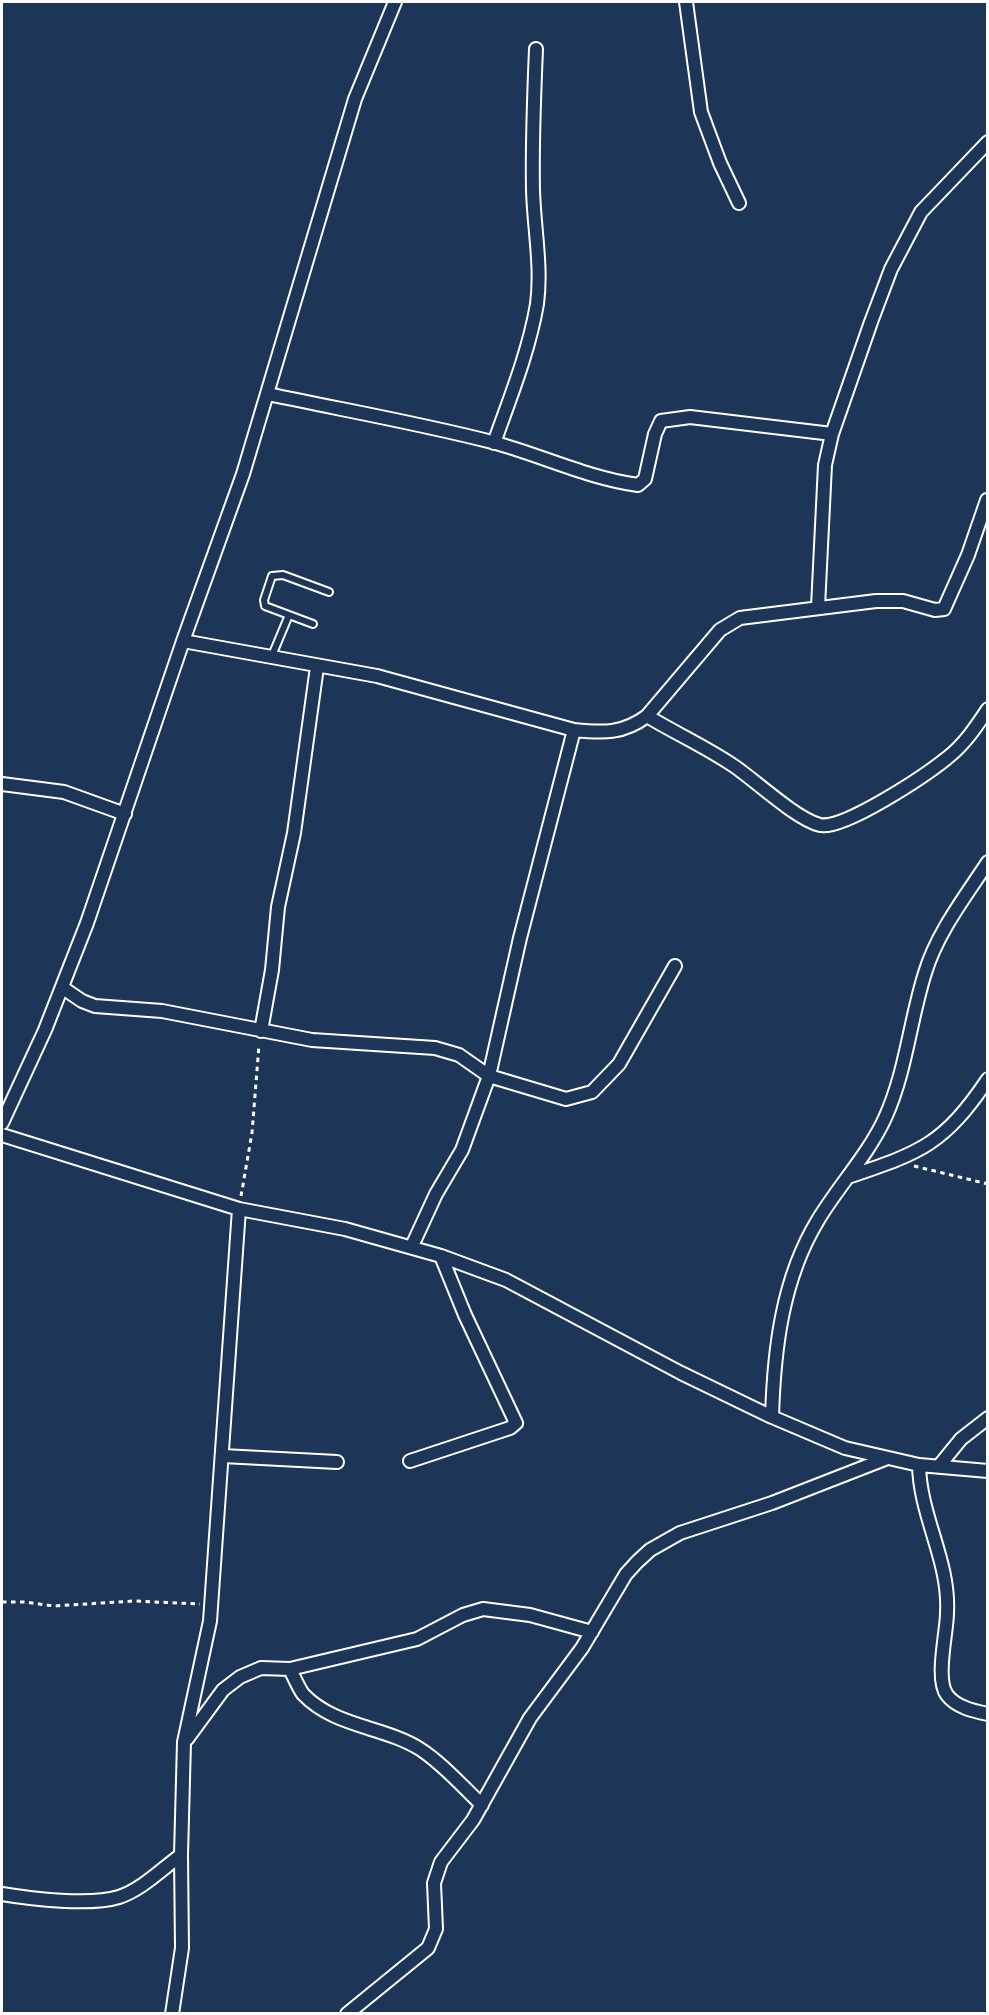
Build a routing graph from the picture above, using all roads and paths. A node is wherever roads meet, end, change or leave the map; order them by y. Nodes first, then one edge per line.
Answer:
1 (395, 2) edge
2 (686, 2) edge
3 (536, 49) dead end
4 (987, 142) edge
5 (739, 203) dead end
6 (268, 394) junction
7 (832, 434) junction
8 (494, 443) junction
9 (987, 500) edge
10 (329, 592) dead end
11 (818, 607) junction
12 (289, 615) junction
13 (313, 624) dead end
14 (183, 641) junction
15 (270, 658) junction
16 (317, 667) junction
17 (987, 709) edge
18 (646, 716) junction
19 (574, 730) junction
20 (2, 784) edge
21 (125, 814) junction
22 (987, 862) edge
23 (675, 966) dead end
24 (63, 988) junction
25 (261, 1031) junction
26 (489, 1076) junction
27 (987, 1079) edge
28 (2, 1123) edge
29 (2, 1135) edge
30 (895, 1161) junction
31 (850, 1176) junction
32 (987, 1184) edge
33 (239, 1209) junction
34 (412, 1246) junction
35 (441, 1256) junction
36 (772, 1417) junction
37 (987, 1418) edge
38 (223, 1456) junction
39 (886, 1459) junction
40 (410, 1461) dead end
41 (337, 1462) dead end
42 (919, 1465) junction
43 (939, 1466) junction
44 (987, 1471) edge
45 (2, 1602) edge
46 (211, 1605) junction
47 (592, 1632) junction
48 (290, 1669) junction
49 (987, 1714) edge
50 (184, 1743) junction
51 (482, 1805) junction
52 (181, 1855) junction
53 (2, 1894) edge
54 (172, 2013) edge
55 (347, 2013) edge

1 - 6 street
2 - 5 street
3 - 8 street
4 - 7 street
6 - 8 street
6 - 14 street
7 - 8 street
7 - 11 street
9 - 11 street
10 - 12 lane
11 - 18 street
12 - 13 lane
12 - 15 lane
14 - 15 street
14 - 21 street
15 - 16 street
16 - 19 street
16 - 25 street
17 - 18 street
18 - 19 street
19 - 26 street
20 - 21 street
21 - 24 street
22 - 31 street
23 - 26 street
24 - 25 street
24 - 28 street
25 - 26 street
25 - 33 path
26 - 34 street
27 - 30 street
29 - 33 street
30 - 31 street
30 - 32 path
31 - 36 street
33 - 34 street
33 - 38 street
34 - 35 street
35 - 36 street
35 - 40 street
36 - 39 street
37 - 43 street
38 - 41 street
38 - 46 street
39 - 42 street
39 - 47 street
42 - 43 street
42 - 49 street
43 - 44 street
45 - 46 path
46 - 50 street
47 - 48 street
47 - 51 street
48 - 50 street
48 - 51 street
50 - 52 street
51 - 55 street
52 - 53 street
52 - 54 street

